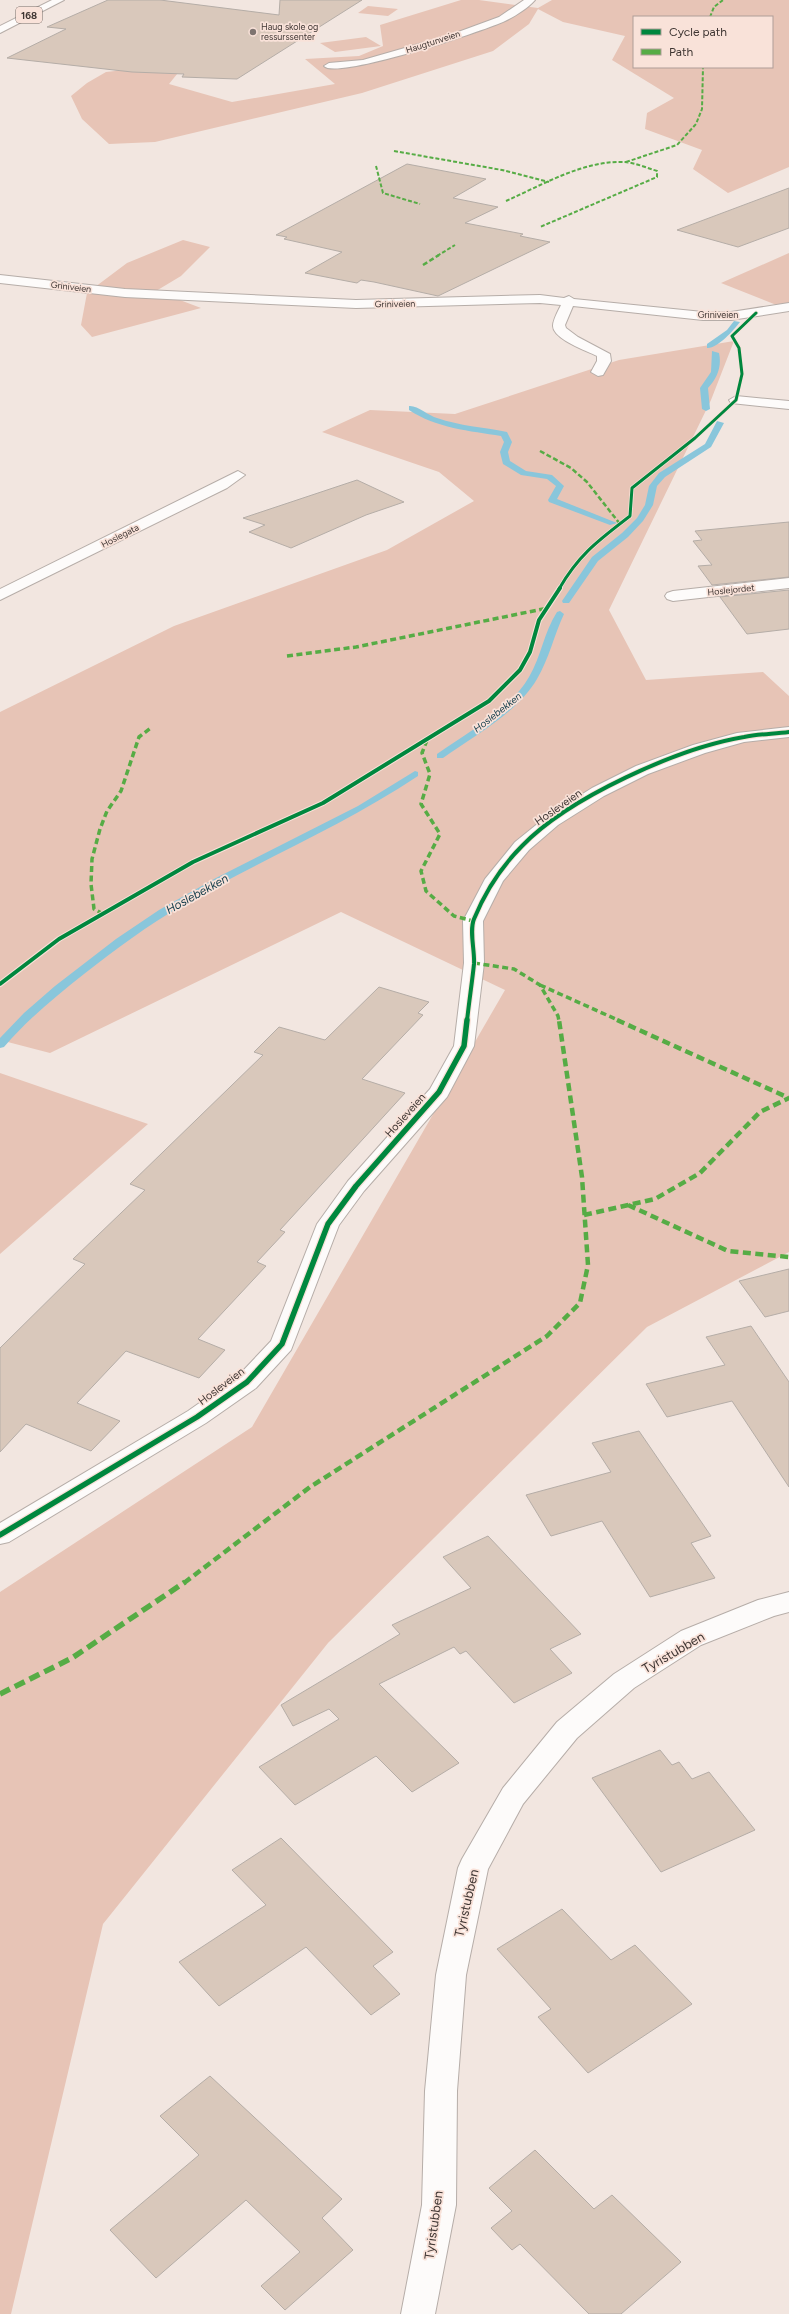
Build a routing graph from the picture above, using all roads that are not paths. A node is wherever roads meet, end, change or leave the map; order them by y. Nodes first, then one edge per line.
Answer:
1 (59, 0) edge
2 (530, 0) edge
3 (0, 30) edge
4 (329, 66) dead end
5 (0, 279) edge
6 (569, 300) junction
7 (789, 307) edge
8 (598, 372) dead end
9 (736, 400) dead end
10 (789, 405) edge
11 (238, 475) dead end
12 (789, 583) edge
13 (0, 595) edge
14 (673, 596) dead end
15 (789, 732) edge
16 (0, 1535) edge
17 (789, 1602) edge
18 (418, 2314) edge

1 - 3 street, 168
2 - 4 street, Haugtunveien
5 - 6 street, Griniveien
6 - 7 street, Griniveien
6 - 8 street
9 - 10 street
11 - 13 street, Hoslegata
12 - 14 street, Hoslejordet
15 - 16 street, Hosleveien
17 - 18 street, Tyristubben

